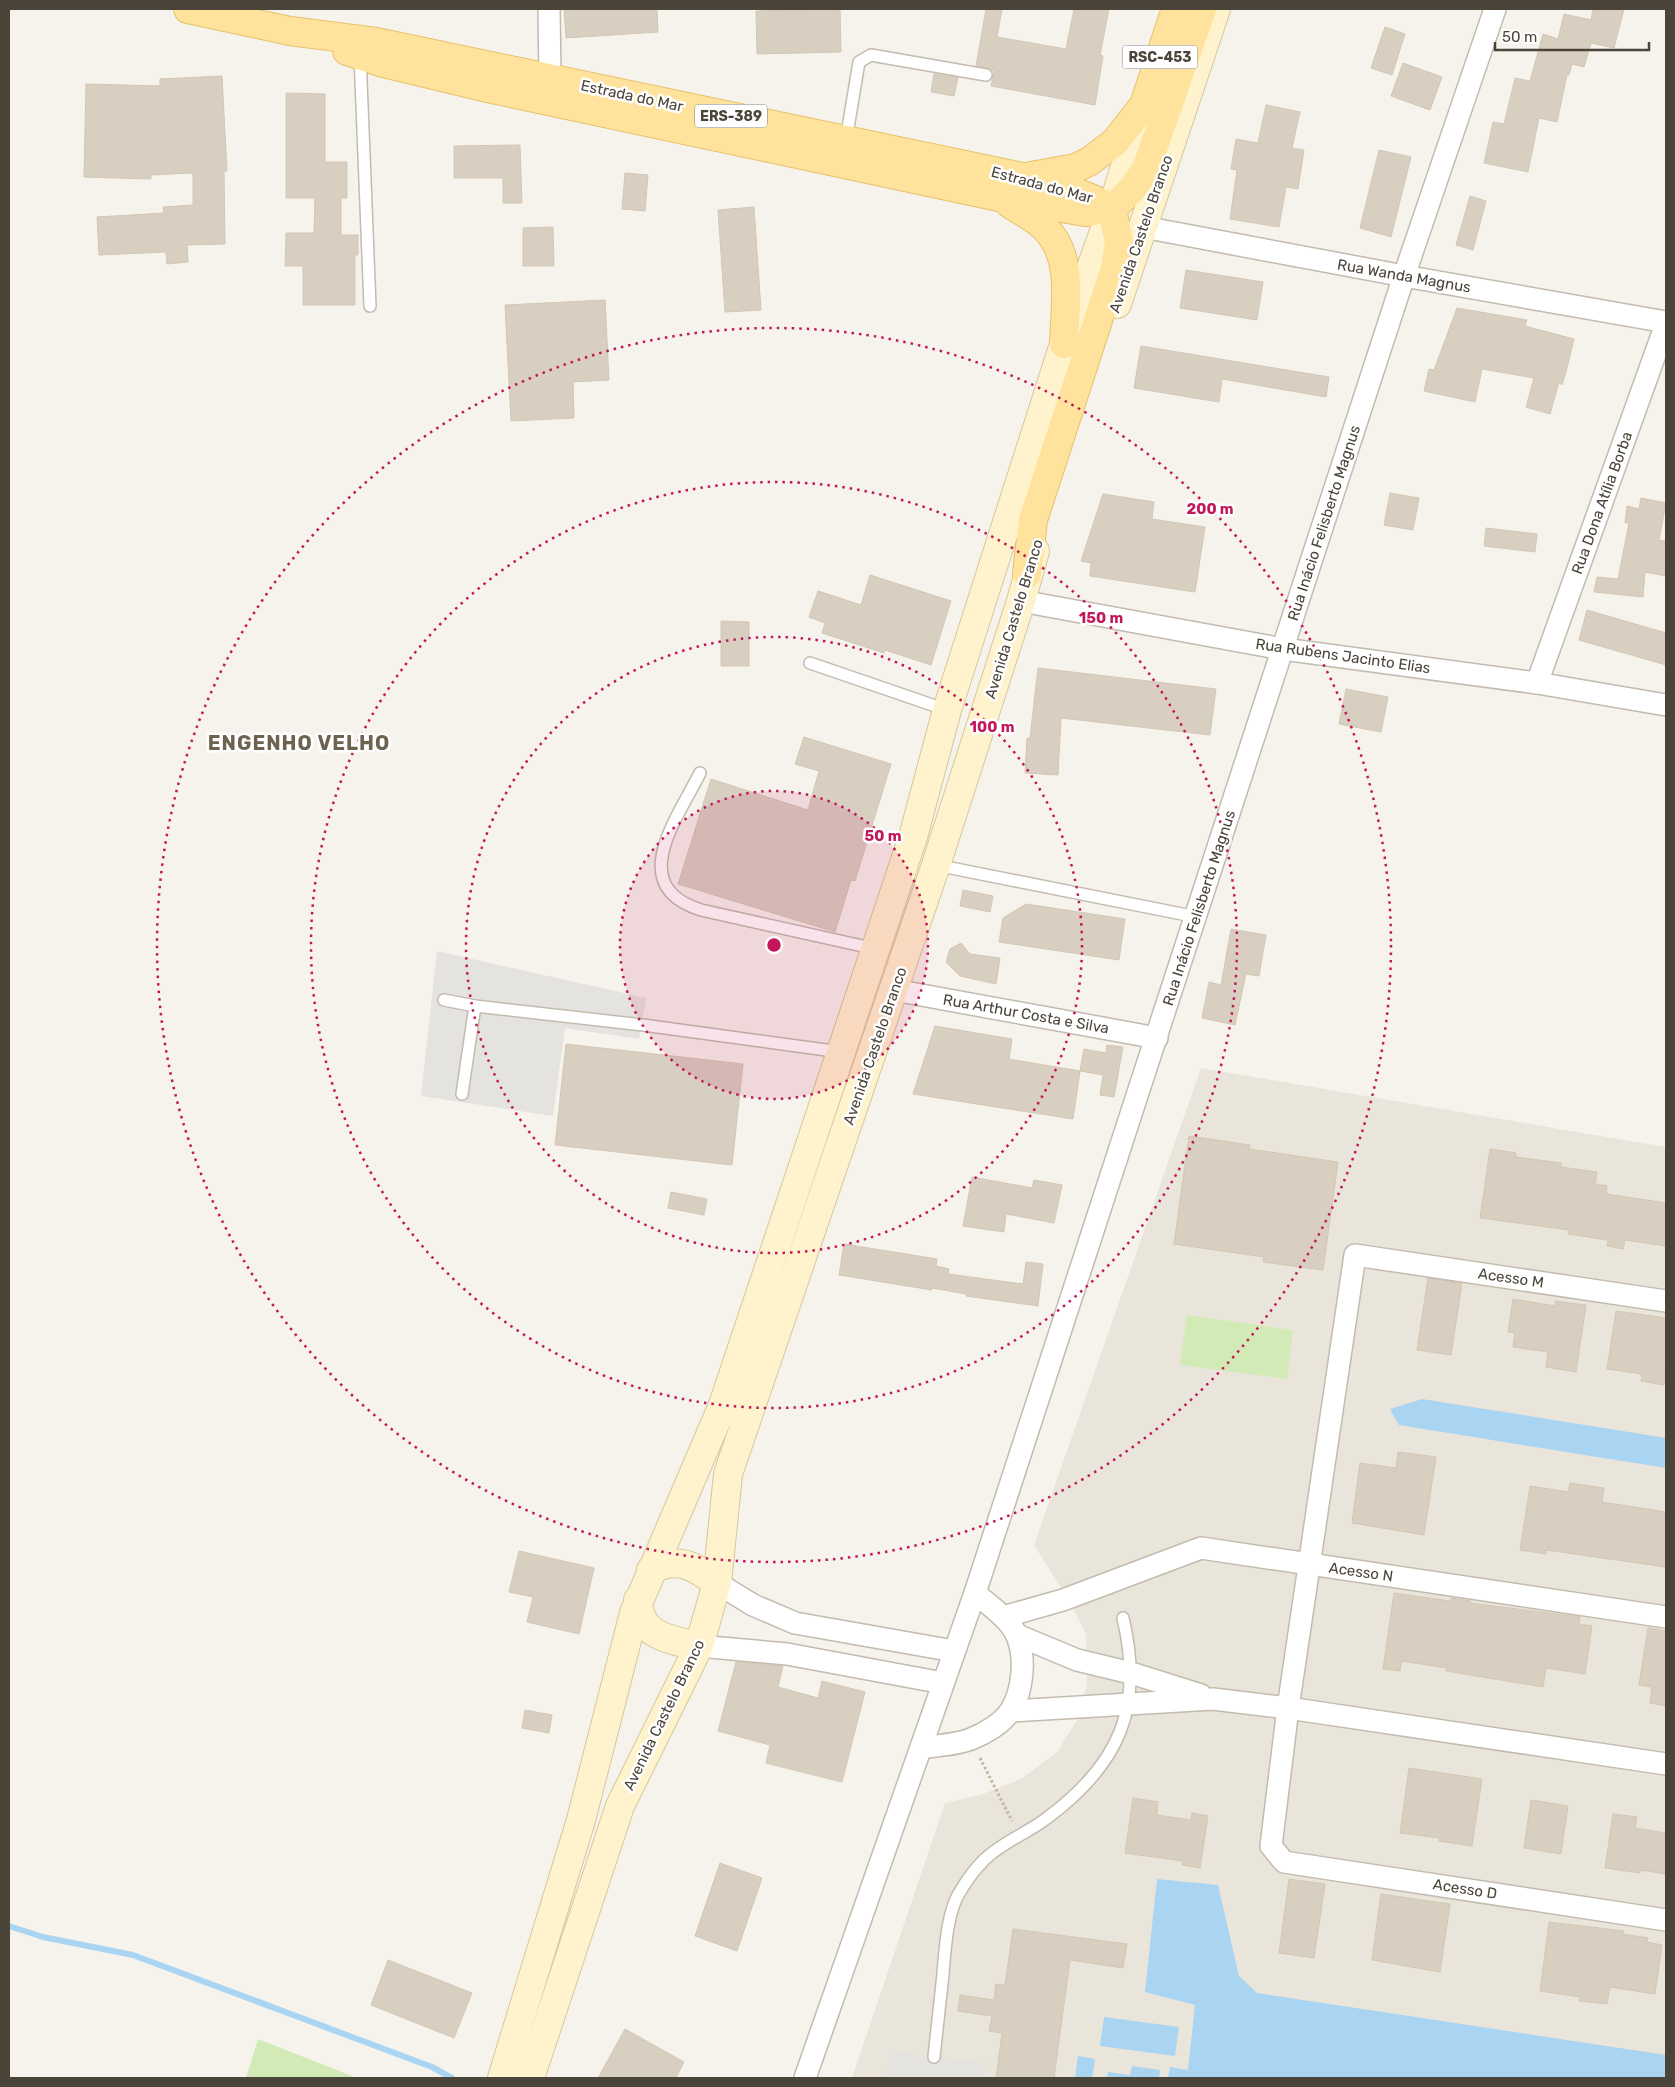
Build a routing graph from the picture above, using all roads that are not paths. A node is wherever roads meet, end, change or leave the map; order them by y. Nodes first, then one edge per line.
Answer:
1 (188, 9) edge
2 (549, 9) edge
3 (1176, 9) edge
4 (1202, 9) edge
5 (1216, 9) edge
6 (1495, 9) edge
7 (361, 48) junction
8 (986, 75) dead end
9 (550, 79) junction
10 (1144, 105) junction
11 (846, 140) junction
12 (1022, 177) junction
13 (999, 197) junction
14 (1112, 209) junction
15 (1143, 227) junction
16 (1404, 276) junction
17 (370, 306) dead end
18 (1666, 323) edge
19 (1064, 344) junction
20 (1027, 574) junction
21 (1021, 601) junction
22 (1283, 650) junction
23 (810, 664) dead end
24 (1537, 683) junction
25 (1666, 705) edge
26 (948, 710) junction
27 (700, 773) dead end
28 (936, 865) junction
29 (1196, 917) junction
30 (876, 949) junction
31 (894, 990) junction
32 (444, 1000) dead end
33 (475, 1006) junction
34 (1157, 1038) junction
35 (841, 1052) junction
36 (462, 1094) dead end
37 (1666, 1301) edge
38 (1308, 1564) junction
39 (651, 1570) junction
40 (717, 1583) junction
41 (975, 1593) junction
42 (638, 1600) junction
43 (1003, 1617) junction
44 (1666, 1617) edge
45 (1123, 1618) dead end
46 (795, 1623) junction
47 (1017, 1635) junction
48 (699, 1646) junction
49 (954, 1651) junction
50 (787, 1654) junction
51 (1131, 1673) junction
52 (943, 1683) junction
53 (1214, 1699) junction
54 (1129, 1704) junction
55 (1288, 1708) junction
56 (1010, 1711) junction
57 (922, 1748) junction
58 (1666, 1764) edge
59 (1666, 1920) edge
60 (934, 2057) dead end
61 (502, 2078) edge
62 (530, 2078) edge
63 (806, 2078) edge

1 - 7 main road, Estrada do Mar / ERS-389
2 - 9 street
3 - 10 main road, Avenida Castelo Branco / RSC-453
4 - 14 main road
5 - 15 main road, Avenida Castelo Branco
6 - 16 street, Rua Inácio Felisberto Magnus
7 - 9 main road, Estrada do Mar / ERS-389
7 - 13 main road, Estrada do Mar / ERS-389
7 - 17 lane
8 - 11 lane
9 - 11 main road, Estrada do Mar / ERS-389
10 - 12 main road
10 - 14 main road, Avenida Castelo Branco
11 - 12 main road, Estrada do Mar / ERS-389
12 - 14 main road, Estrada do Mar / ERS-389
13 - 14 main road, Estrada do Mar / ERS-389
13 - 19 main road
14 - 19 main road, Avenida Castelo Branco
14 - 20 main road
15 - 16 street, Rua Wanda Magnus
15 - 20 main road, Avenida Castelo Branco
16 - 18 street, Rua Wanda Magnus
16 - 22 street, Rua Inácio Felisberto Magnus
18 - 24 street, Rua Dona Atília Borba
19 - 26 main road, Avenida Castelo Branco
20 - 21 main road, Avenida Castelo Branco
21 - 22 street, Rua Rubens Jacinto Elias
21 - 28 main road, Avenida Castelo Branco
22 - 24 street, Rua Rubens Jacinto Elias
22 - 29 street, Rua Inácio Felisberto Magnus
23 - 26 lane
24 - 25 street, Rua Rubens Jacinto Elias
26 - 30 main road, Avenida Castelo Branco
27 - 30 lane
28 - 29 lane
28 - 31 main road, Avenida Castelo Branco
29 - 34 street, Rua Inácio Felisberto Magnus
30 - 35 main road, Avenida Castelo Branco
31 - 34 street, Rua Arthur Costa e Silva
31 - 40 main road, Avenida Castelo Branco
32 - 33 lane
33 - 35 lane
33 - 36 lane
34 - 41 street, Rua Inácio Felisberto Magnus
35 - 39 main road, Avenida Castelo Branco
37 - 38 street, Acesso M
38 - 43 street, Acesso N
38 - 44 street, Acesso N
38 - 55 street
39 - 40 main road
39 - 42 main road, Avenida Castelo Branco
40 - 46 street
40 - 48 main road, Avenida Castelo Branco
41 - 43 street
41 - 49 street, Rua Inácio Felisberto Magnus
42 - 48 main road
42 - 61 main road, Avenida Castelo Branco
43 - 47 street
45 - 51 lane
46 - 49 street
46 - 50 street
47 - 51 street
47 - 56 street
48 - 50 street
48 - 62 main road, Avenida Castelo Branco
49 - 52 street, Rua Inácio Felisberto Magnus
50 - 52 street
51 - 53 street
51 - 54 lane
52 - 57 street, Rua Inácio Felisberto Magnus
53 - 54 street
53 - 55 street
54 - 56 street
54 - 60 lane
55 - 58 street
55 - 59 street, Acesso D
56 - 57 street
57 - 63 street, Rua Inácio Felisberto Magnus

